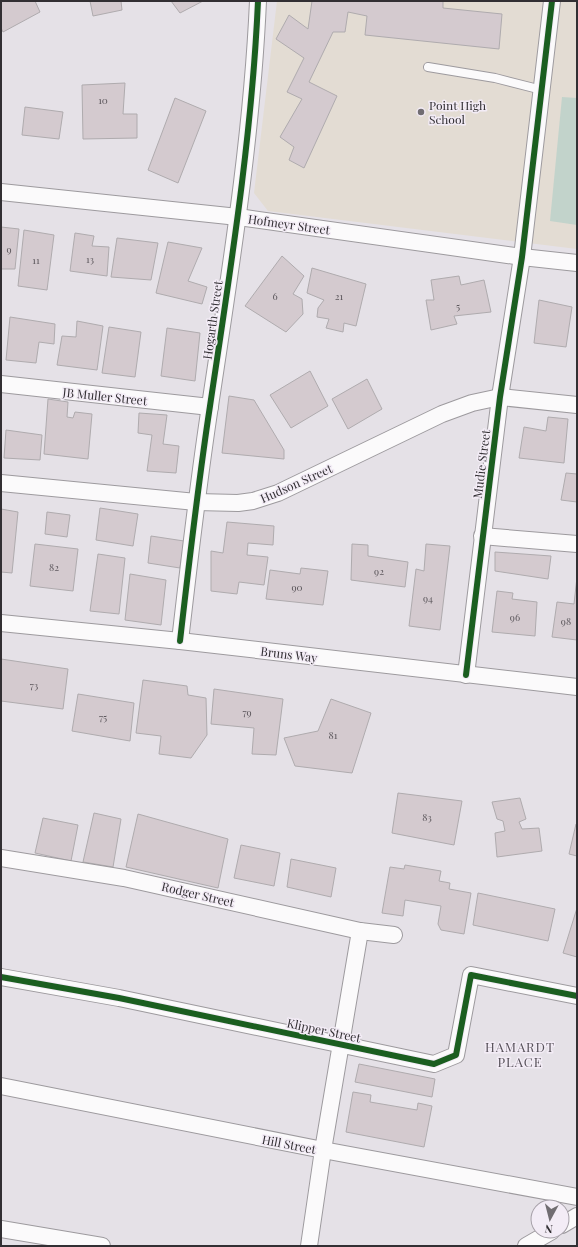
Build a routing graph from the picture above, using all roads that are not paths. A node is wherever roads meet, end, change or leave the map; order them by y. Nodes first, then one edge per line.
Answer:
1 (258, 1) edge
2 (552, 1) edge
3 (428, 67) dead end
4 (542, 90) junction
5 (1, 192) edge
6 (238, 217) junction
7 (522, 257) junction
8 (577, 263) edge
9 (1, 384) edge
10 (500, 398) junction
11 (577, 405) edge
12 (210, 407) junction
13 (1, 483) edge
14 (196, 502) junction
15 (482, 536) junction
16 (577, 544) edge
17 (1, 623) edge
18 (180, 641) junction
19 (466, 675) junction
20 (577, 687) edge
21 (1, 858) edge
22 (360, 931) junction
23 (394, 935) dead end
24 (1, 977) edge
25 (577, 996) edge
26 (341, 1045) junction
27 (1, 1086) edge
28 (322, 1150) junction
29 (577, 1197) edge
30 (1, 1229) edge
31 (538, 1239) edge
32 (102, 1246) edge
33 (309, 1246) edge
34 (526, 1246) edge

1 - 6 street, Hogarth Street
2 - 4 street, Mudie Street
3 - 4 lane
4 - 7 street, Mudie Street
5 - 6 street, Hofmeyr Street
6 - 7 street, Hofmeyr Street
6 - 12 street, Hogarth Street
7 - 8 street, Hofmeyr Street
7 - 10 street, Mudie Street
9 - 12 street, JB Muller Street
10 - 11 street, Hudson Street
10 - 14 street, Hudson Street
10 - 15 street, Mudie Street
12 - 14 street, Hogarth Street
13 - 14 street, Hudson Street
14 - 18 street, Hogarth Street
15 - 16 street
15 - 19 street, Mudie Street
17 - 18 street, Bruns Way
18 - 19 street, Bruns Way
19 - 20 street, Bruns Way
21 - 22 street, Rodger Street
22 - 23 street, Rodger Street
22 - 26 street
24 - 26 street, Klipper Street
25 - 26 street, Klipper Street
26 - 28 street
27 - 28 street, Hill Street
28 - 29 street, Hill Street
28 - 33 street
30 - 32 street
31 - 34 street

